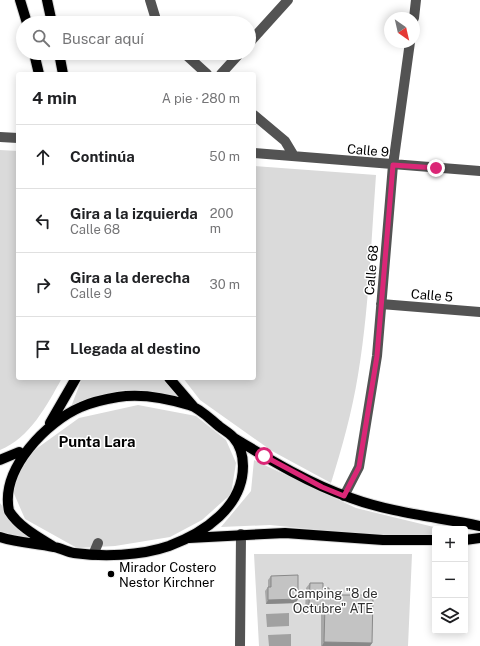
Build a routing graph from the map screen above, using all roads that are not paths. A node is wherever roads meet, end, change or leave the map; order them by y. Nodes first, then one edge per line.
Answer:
1 (20, 0) edge
2 (46, 0) edge
3 (150, 0) edge
4 (288, 0) edge
5 (416, 0) edge
6 (415, 12) edge
7 (25, 16) edge
8 (50, 16) edge
9 (155, 16) edge
10 (256, 35) edge
11 (409, 48) edge
12 (36, 60) edge
13 (60, 60) edge
14 (192, 60) edge
15 (234, 60) edge
16 (39, 72) edge
17 (63, 72) edge
18 (205, 72) edge
19 (223, 72) edge
20 (256, 117) edge
21 (0, 137) edge
22 (16, 138) edge
23 (256, 153) edge
24 (294, 156) junction
25 (393, 165) junction
26 (480, 171) edge
27 (381, 304) junction
28 (480, 312) edge
29 (75, 380) edge
30 (171, 380) edge
31 (193, 406) junction
32 (49, 424) junction
33 (233, 437) junction
34 (19, 452) junction
35 (0, 460) edge
36 (344, 496) junction
37 (480, 526) edge
38 (241, 534) junction
39 (0, 537) edge
40 (186, 538) junction
41 (480, 538) edge
42 (432, 540) edge
43 (468, 540) edge
44 (98, 543) dead end
45 (54, 547) junction
46 (93, 555) junction
47 (240, 646) edge

1 - 7 main road
2 - 8 main road
3 - 9 street
4 - 10 street
5 - 6 street
11 - 25 street, Calle 68
12 - 16 main road
13 - 17 main road
14 - 18 street
15 - 19 street
20 - 24 street
21 - 22 street
23 - 24 street, Calle 9
24 - 25 street, Calle 9
25 - 26 street, Calle 9
25 - 27 street, Calle 68
27 - 28 street, Calle 5
27 - 36 street, Calle 68
29 - 32 main road
30 - 31 main road
31 - 32 main road
31 - 33 main road
32 - 34 main road
33 - 36 main road
33 - 40 main road
34 - 35 main road
34 - 45 main road
36 - 37 main road
38 - 40 main road
38 - 42 main road
38 - 47 street
39 - 45 main road
40 - 46 main road
41 - 43 main road
44 - 46 street
45 - 46 main road

